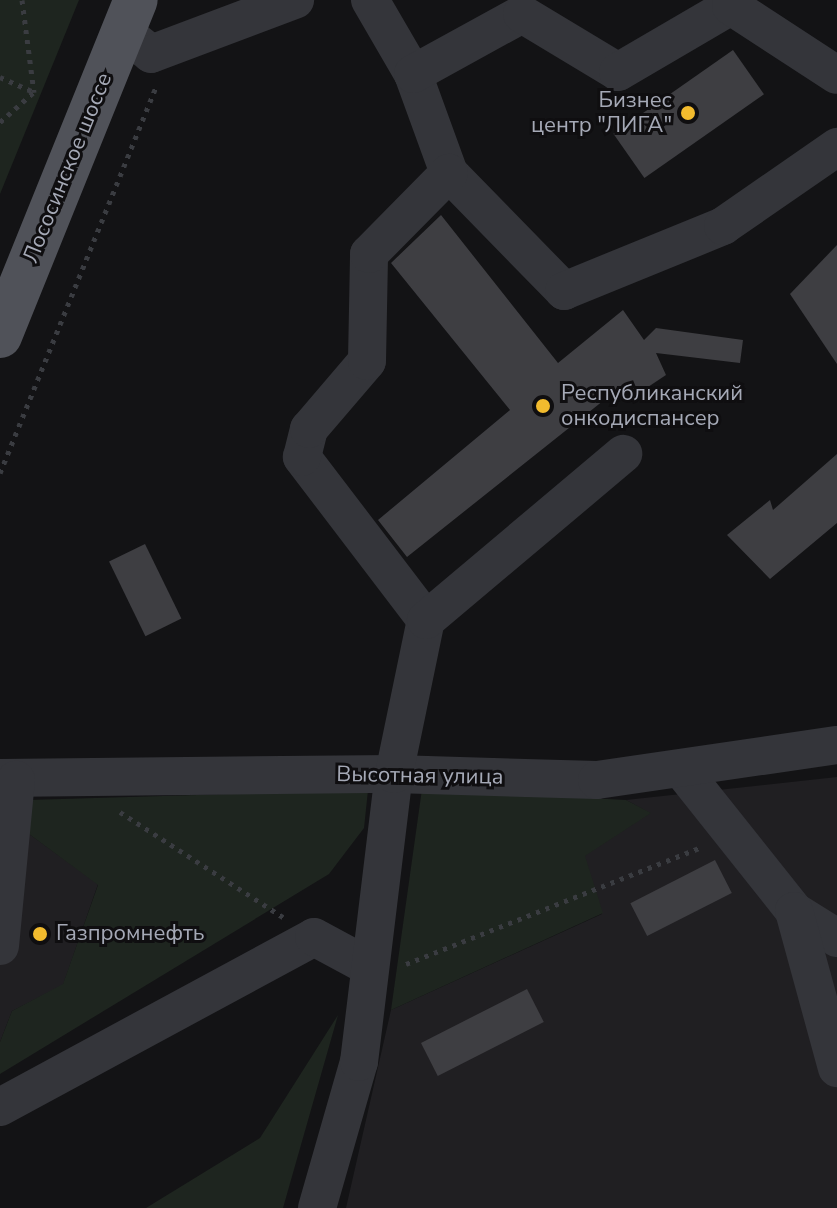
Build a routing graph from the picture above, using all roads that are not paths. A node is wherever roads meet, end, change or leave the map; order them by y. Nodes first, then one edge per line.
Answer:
1 (295, 0) edge
2 (370, 0) edge
3 (124, 10) edge
4 (413, 74) junction
5 (837, 75) edge
6 (837, 147) edge
7 (449, 173) junction
8 (0, 336) edge
9 (623, 454) dead end
10 (426, 620) junction
11 (837, 745) edge
12 (682, 770) junction
13 (394, 774) junction
14 (8, 779) edge
15 (794, 911) junction
16 (837, 938) edge
17 (0, 946) edge
18 (366, 965) junction
19 (837, 1068) edge
20 (0, 1107) edge
21 (317, 1208) edge

1 - 3 lane
2 - 4 lane
3 - 8 main road, Лососинское шоссе
4 - 5 lane
4 - 7 lane
6 - 7 lane
7 - 10 lane
9 - 10 lane
10 - 13 lane
11 - 12 lane, Высотная улица
12 - 13 lane, Высотная улица
12 - 15 lane
13 - 14 lane, Высотная улица
13 - 18 lane
14 - 17 lane
15 - 16 lane
15 - 19 lane
18 - 20 lane
18 - 21 lane

